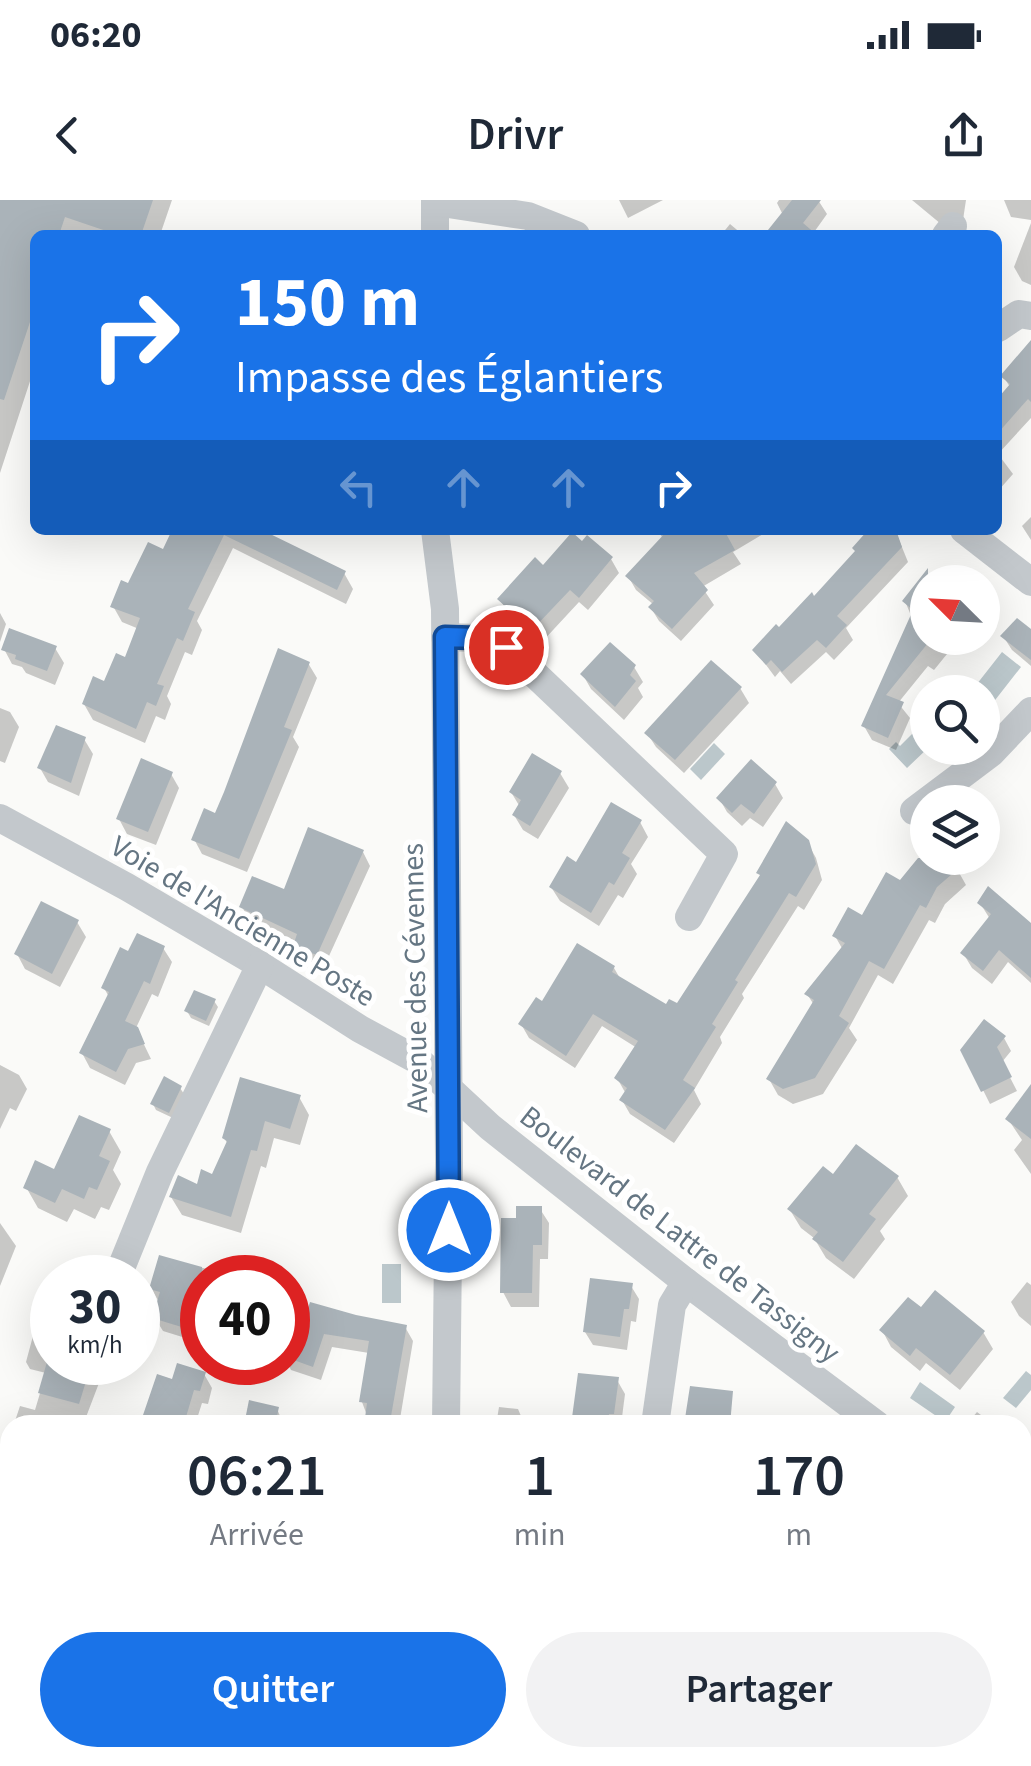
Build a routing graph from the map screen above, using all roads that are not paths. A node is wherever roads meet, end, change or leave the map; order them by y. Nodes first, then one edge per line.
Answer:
1 (435, 201) edge
2 (436, 230) edge
3 (563, 230) edge
4 (1031, 316) edge
5 (1002, 325) edge
6 (436, 535) edge
7 (970, 535) edge
8 (1031, 582) edge
9 (445, 637) junction
10 (1031, 710) edge
11 (949, 785) edge
12 (0, 818) edge
13 (689, 917) dead end
14 (260, 964) junction
15 (448, 1087) junction
16 (126, 1255) edge
17 (686, 1282) junction
18 (446, 1415) edge
19 (656, 1415) edge
20 (849, 1415) edge

1 - 2 street
1 - 3 street
4 - 5 street
6 - 9 street, Avenue des Cévennes
7 - 8 street
9 - 13 street
9 - 15 street, Avenue des Cévennes
10 - 11 street
12 - 14 street, Voie de l'Ancienne Poste
14 - 15 street, Voie de l'Ancienne Poste
14 - 16 street
15 - 17 street, Boulevard de Lattre de Tassigny
15 - 18 street, Avenue des Cévennes
17 - 19 street
17 - 20 street, Boulevard de Lattre de Tassigny

